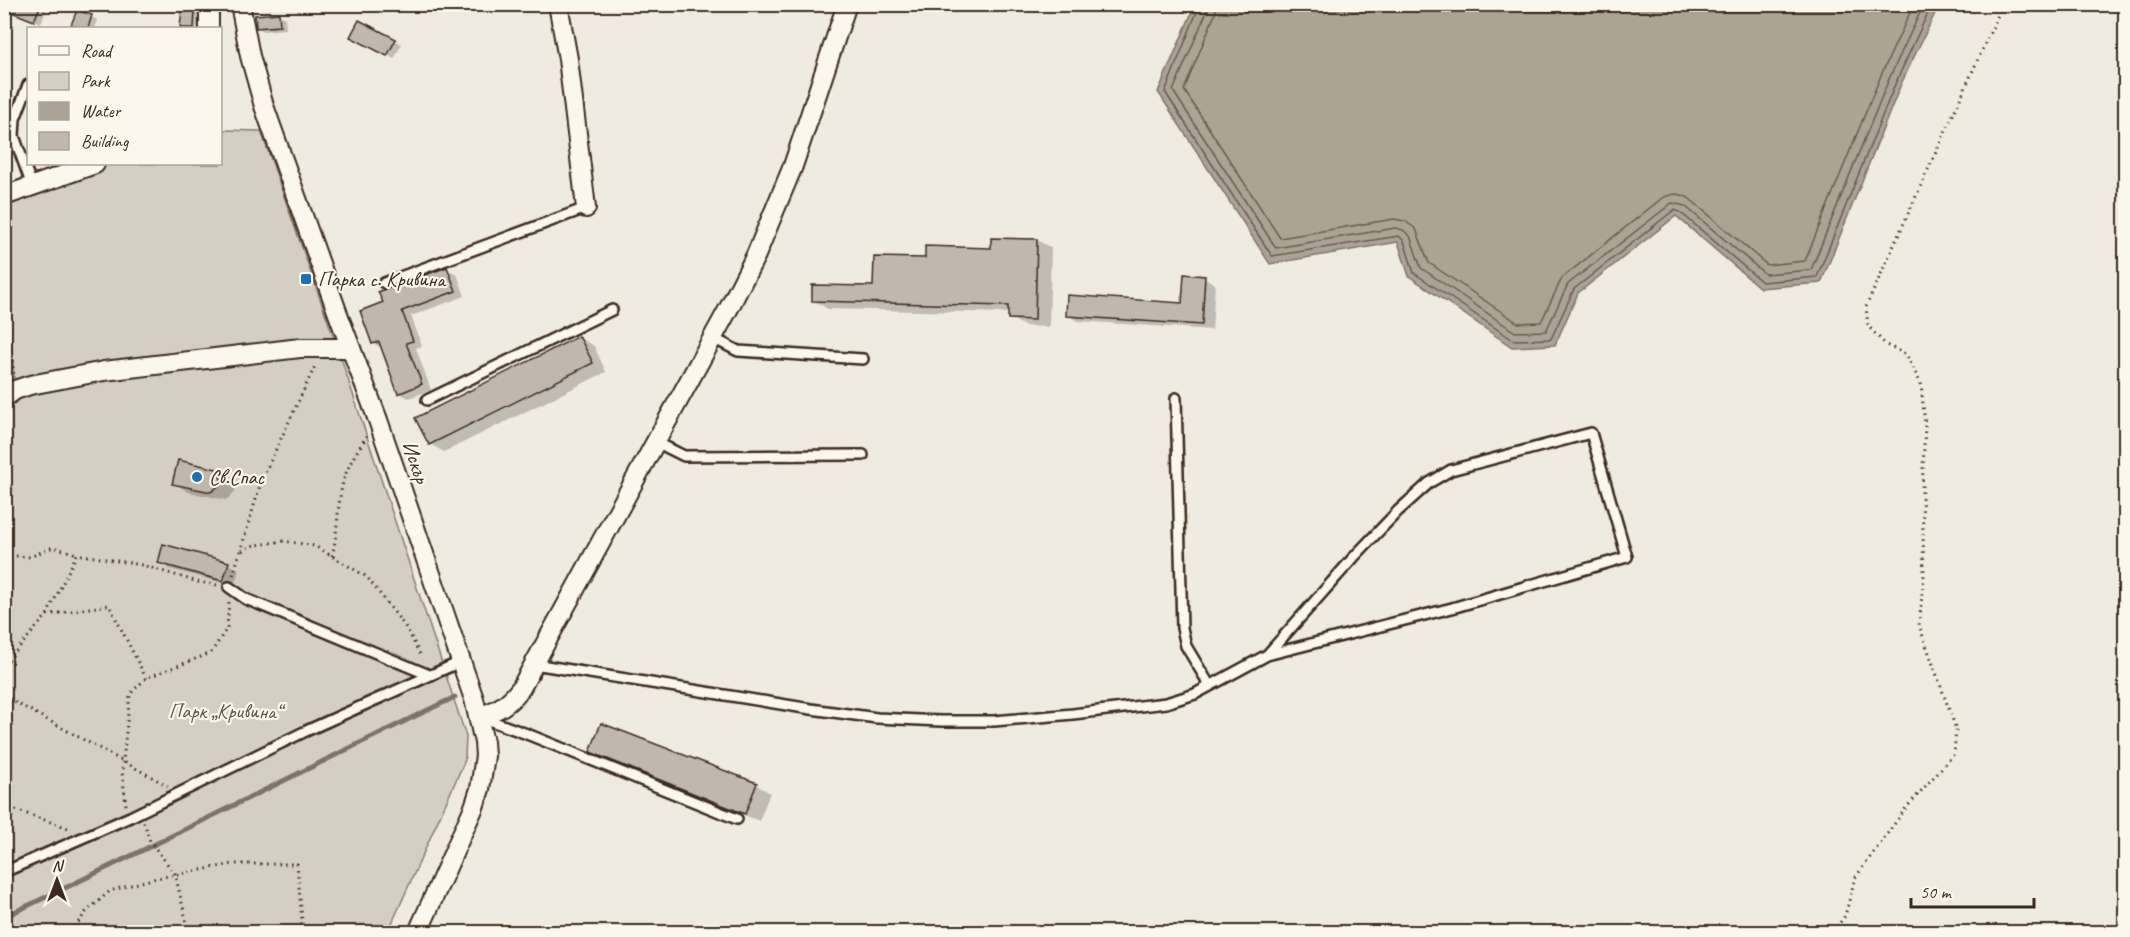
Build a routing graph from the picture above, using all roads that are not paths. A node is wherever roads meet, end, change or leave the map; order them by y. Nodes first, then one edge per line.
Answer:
1 (209, 4) edge
2 (240, 4) edge
3 (558, 4) edge
4 (847, 4) edge
5 (209, 27) edge
6 (27, 88) edge
7 (92, 165) edge
8 (32, 186) junction
9 (4, 196) edge
10 (586, 208) joint
11 (384, 283) dead end
12 (612, 310) dead end
13 (713, 338) junction
14 (351, 348) junction
15 (863, 359) dead end
16 (10, 394) edge
17 (1176, 398) dead end
18 (428, 400) dead end
19 (656, 442) junction
20 (863, 455) dead end
21 (229, 587) road end
22 (1267, 655) junction
23 (460, 662) junction
24 (534, 664) junction
25 (429, 675) junction
26 (1210, 686) junction
27 (479, 717) junction
28 (737, 819) dead end
29 (4, 872) edge
30 (418, 933) edge

1 - 5 street
2 - 14 street, Искър
3 - 10 street
4 - 13 street
6 - 8 lane
7 - 8 street
8 - 9 street
10 - 11 lane
12 - 18 lane
13 - 15 lane
13 - 19 street
14 - 16 street
14 - 23 street, Искър
17 - 26 lane
19 - 20 lane
19 - 24 street
21 - 25 lane
22 - 22 lane
22 - 26 lane
23 - 25 lane
23 - 27 street, Искър
24 - 26 lane
24 - 27 street
25 - 29 lane
27 - 28 lane
27 - 30 street, Искър

